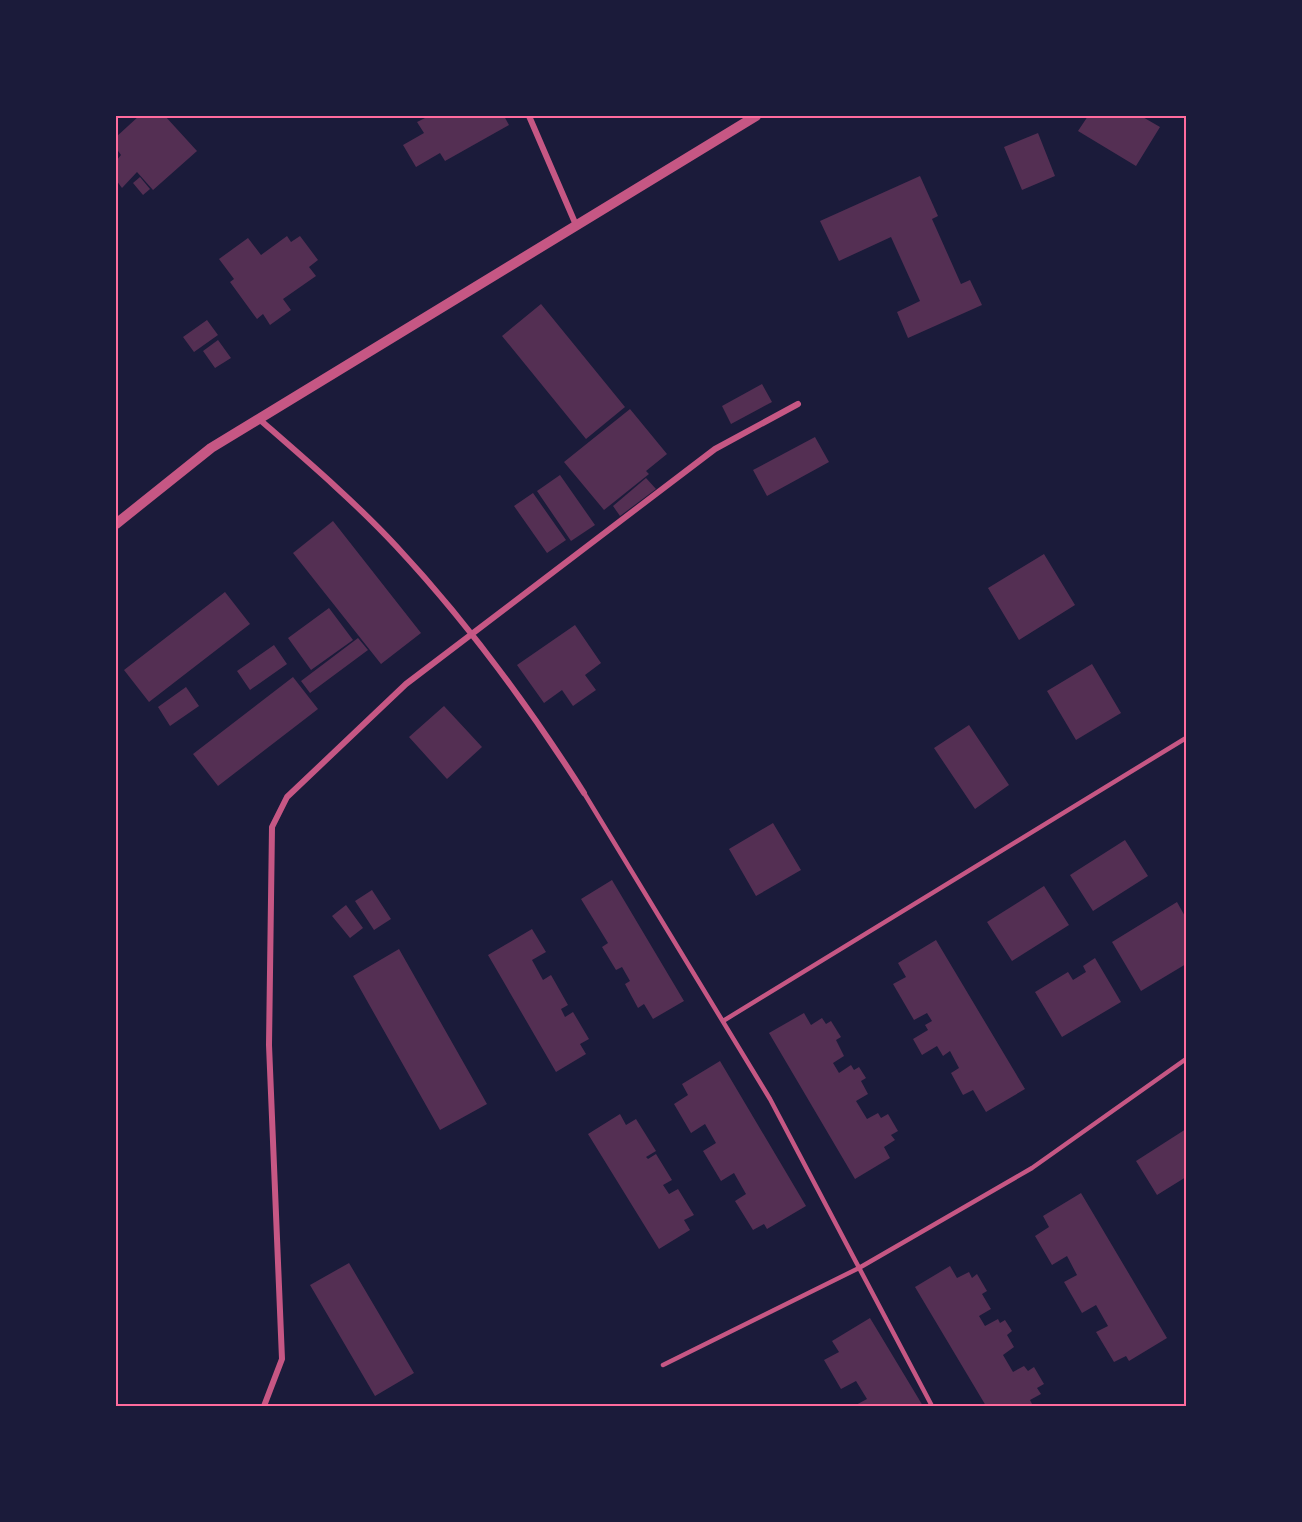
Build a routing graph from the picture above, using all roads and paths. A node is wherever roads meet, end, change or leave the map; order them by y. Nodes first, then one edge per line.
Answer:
1 (529, 116) edge
2 (756, 116) edge
3 (576, 225) junction
4 (798, 404) dead end
5 (259, 418) junction
6 (116, 524) edge
7 (473, 634) junction
8 (1186, 738) edge
9 (584, 793) joint
10 (723, 1021) junction
11 (1186, 1059) edge
12 (859, 1268) junction
13 (663, 1365) dead end
14 (264, 1407) edge
15 (932, 1407) edge

1 - 3 street
2 - 3 street
3 - 5 street
4 - 7 street
5 - 6 street
5 - 7 street
7 - 9 street
7 - 14 street
8 - 10 lane
9 - 10 lane
10 - 12 lane
11 - 12 lane
12 - 13 lane
12 - 15 lane

